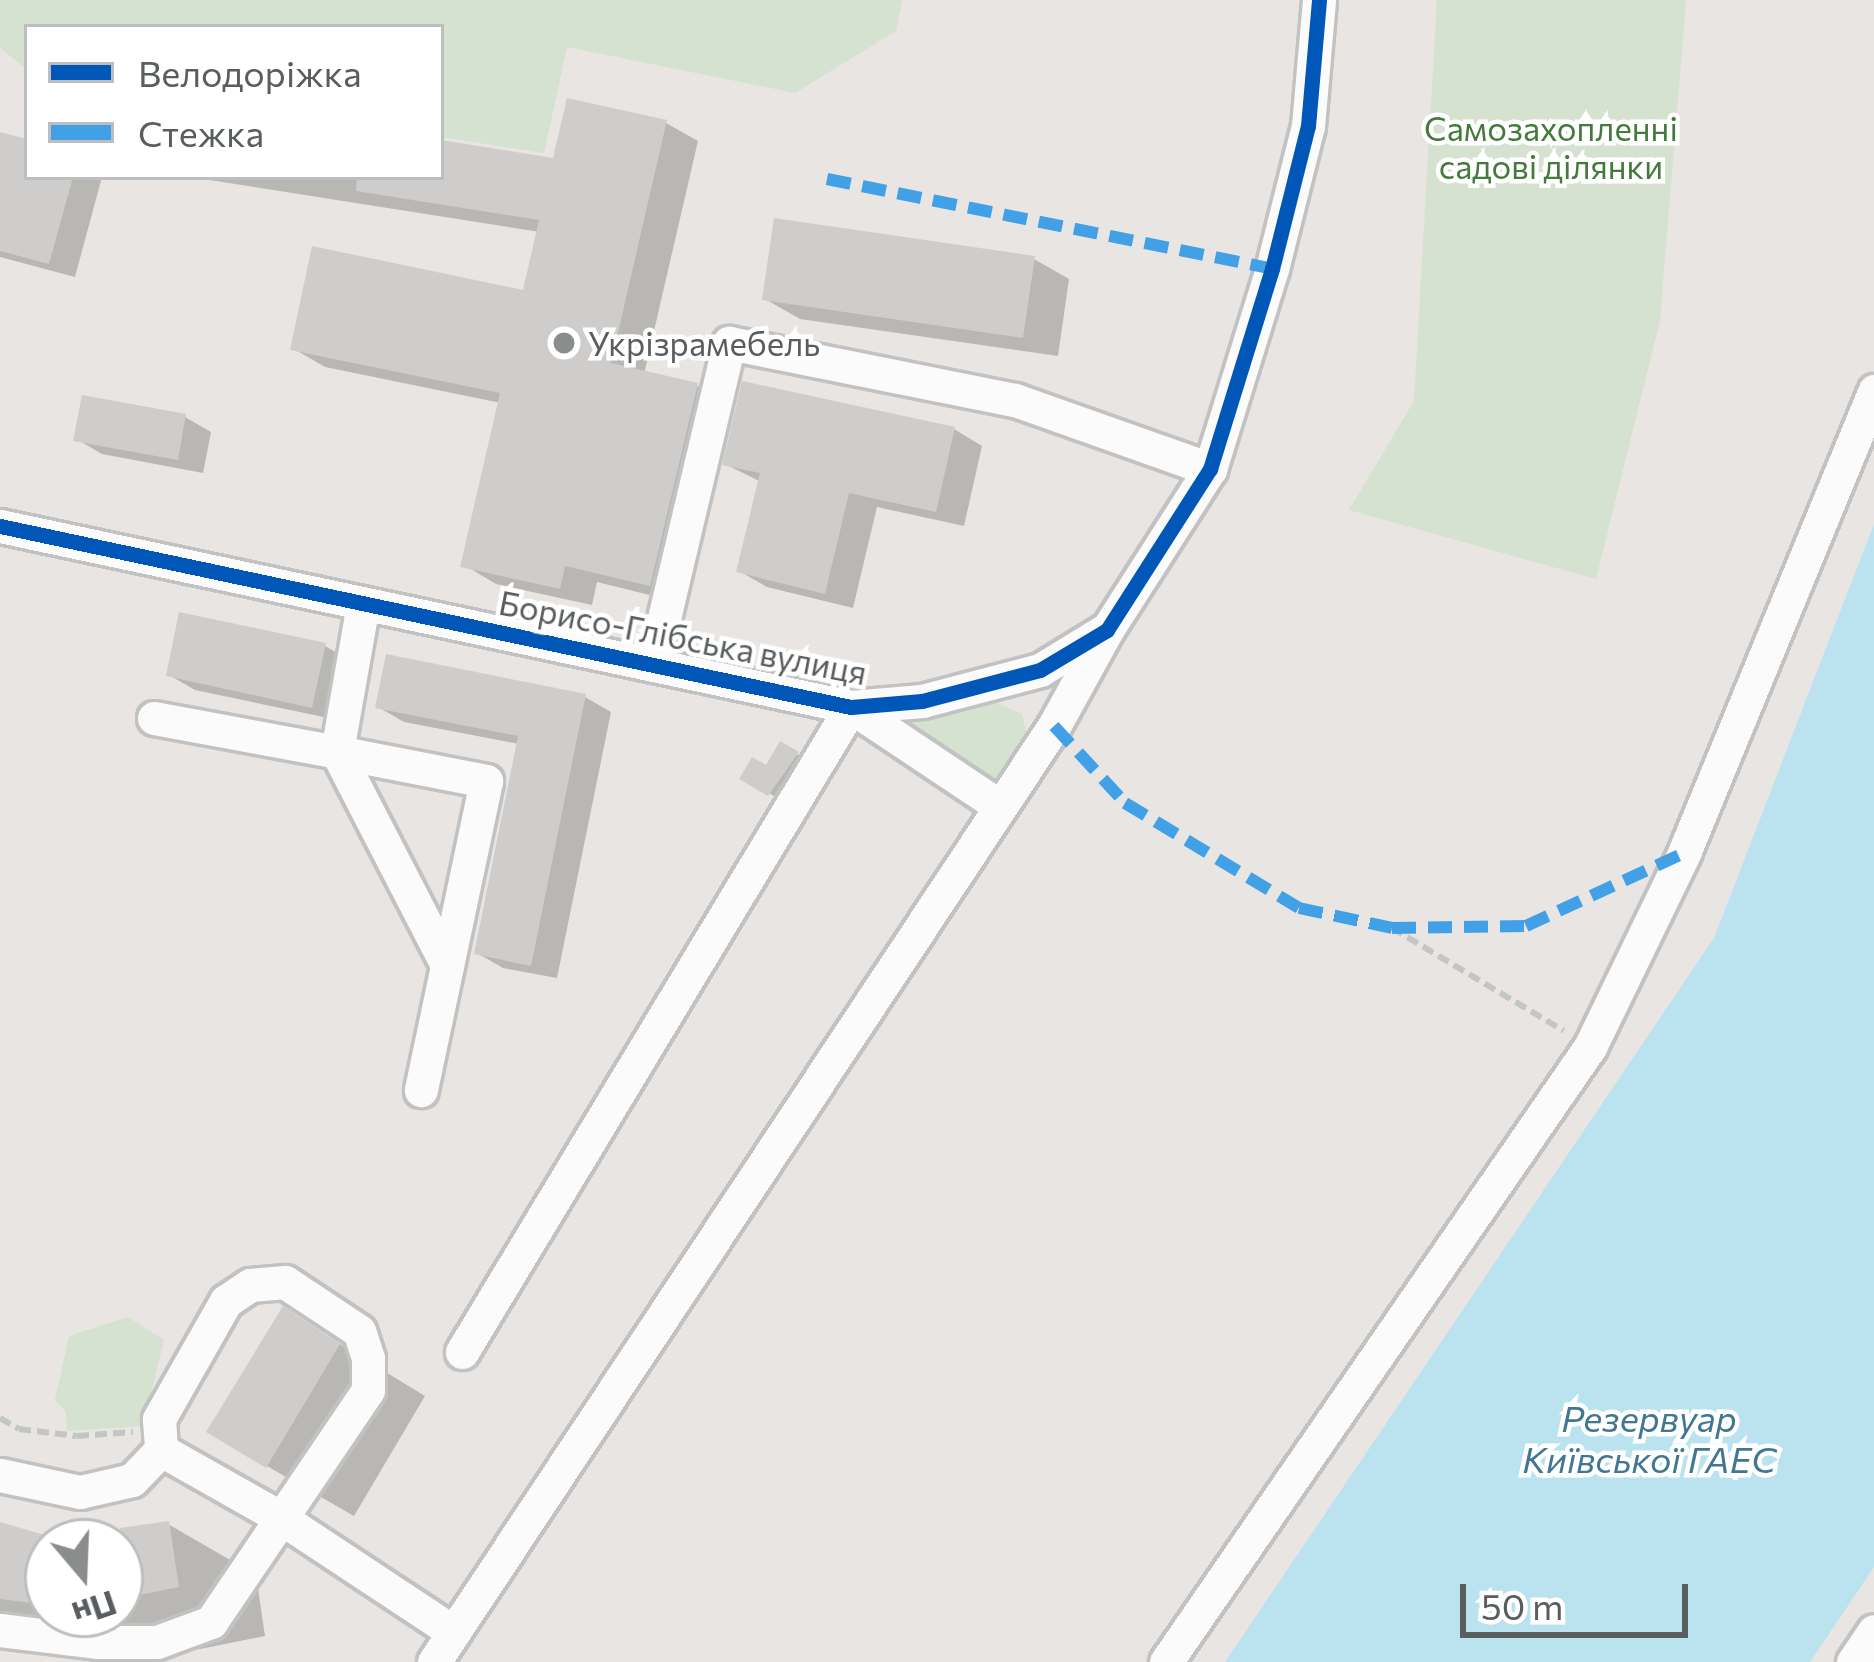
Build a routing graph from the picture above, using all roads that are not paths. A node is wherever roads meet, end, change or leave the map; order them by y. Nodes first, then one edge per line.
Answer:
1 (1319, 0) edge
2 (1874, 391) edge
3 (1210, 469) junction
4 (0, 526) edge
5 (364, 604) junction
6 (1107, 630) junction
7 (653, 665) junction
8 (851, 707) junction
9 (154, 718) dead end
10 (338, 752) junction
11 (998, 805) junction
12 (447, 965) junction
13 (421, 1090) dead end
14 (462, 1352) dead end
15 (160, 1437) junction
16 (0, 1474) edge
17 (281, 1518) junction
18 (0, 1630) edge
19 (1874, 1631) edge
20 (453, 1632) junction
21 (434, 1662) edge
22 (1166, 1662) edge
23 (1853, 1662) edge

1 - 3 street, Борисо-Глібська вулиця
2 - 22 street
3 - 6 street, Борисо-Глібська вулиця
3 - 7 street
4 - 5 street, Борисо-Глібська вулиця
5 - 7 street, Борисо-Глібська вулиця
5 - 10 street
6 - 8 street, Борисо-Глібська вулиця
6 - 11 street
7 - 8 street, Борисо-Глібська вулиця
8 - 11 street, Борисо-Глібська вулиця
8 - 14 street
9 - 10 street
10 - 12 street
10 - 12 street
11 - 20 street
12 - 13 street
15 - 16 street
15 - 17 street
15 - 17 street
17 - 18 street
17 - 20 street
19 - 23 street
20 - 21 street

